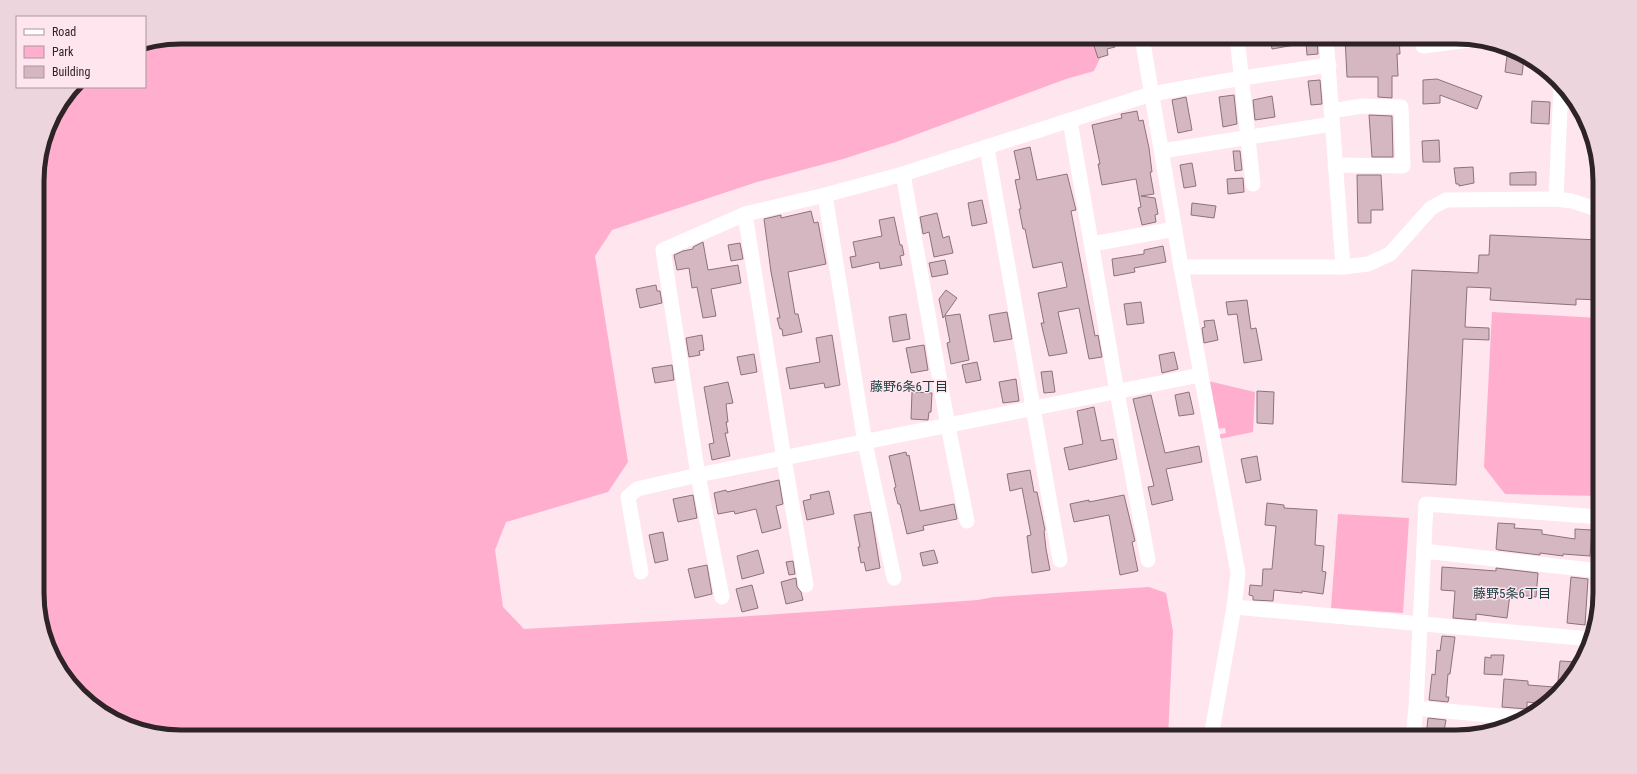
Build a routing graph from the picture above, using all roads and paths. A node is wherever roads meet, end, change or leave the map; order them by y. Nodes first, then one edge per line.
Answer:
1 (1143, 44) edge
2 (1238, 44) edge
3 (1327, 44) edge
4 (1423, 44) edge
5 (1438, 44) edge
6 (1329, 65) junction
7 (1242, 78) junction
8 (1561, 93) edge
9 (1151, 94) junction
10 (1332, 118) junction
11 (1070, 121) junction
12 (1249, 138) junction
13 (986, 148) junction
14 (1162, 151) junction
15 (1335, 165) junction
16 (903, 174) junction
17 (1253, 184) dead end
18 (825, 196) junction
19 (1556, 199) junction
20 (1593, 208) edge
21 (745, 214) junction
22 (1174, 229) junction
23 (1092, 244) junction
24 (1181, 267) junction
25 (1343, 267) junction
26 (1200, 375) junction
27 (1117, 392) junction
28 (1032, 409) junction
29 (948, 426) junction
30 (865, 443) junction
31 (784, 459) junction
32 (698, 475) junction
33 (1593, 516) edge
34 (968, 521) dead end
35 (1424, 551) junction
36 (1060, 560) dead end
37 (1148, 560) dead end
38 (1593, 568) edge
39 (641, 572) dead end
40 (894, 578) dead end
41 (806, 585) dead end
42 (722, 597) dead end
43 (1234, 607) junction
44 (1421, 625) junction
45 (1585, 639) edge
46 (1416, 708) junction
47 (1513, 717) edge
48 (1212, 730) edge
49 (1414, 730) edge

1 - 9 street
2 - 7 street
3 - 6 street
4 - 5 street
6 - 7 street
6 - 10 street
7 - 9 street
7 - 12 street
8 - 19 street
9 - 11 street
9 - 14 street
10 - 12 street
10 - 15 street
10 - 15 street
11 - 13 street
11 - 23 street
12 - 14 street
12 - 17 street
13 - 16 street
13 - 28 street
14 - 22 street
15 - 25 street
16 - 18 street
16 - 29 street
18 - 21 street
18 - 30 street
19 - 20 street
19 - 25 street
21 - 31 street
21 - 32 street
22 - 23 street
22 - 24 street
23 - 27 street
24 - 25 street
24 - 26 street
26 - 27 street
26 - 43 street
27 - 28 street
27 - 37 street
28 - 29 street
28 - 36 street
29 - 30 street
29 - 34 street
30 - 31 street
30 - 40 street
31 - 32 street
31 - 41 street
32 - 39 street
32 - 42 street
33 - 35 street
35 - 38 street
35 - 44 street
43 - 44 street
43 - 48 street
44 - 45 street
44 - 46 street
46 - 47 street
46 - 49 street

